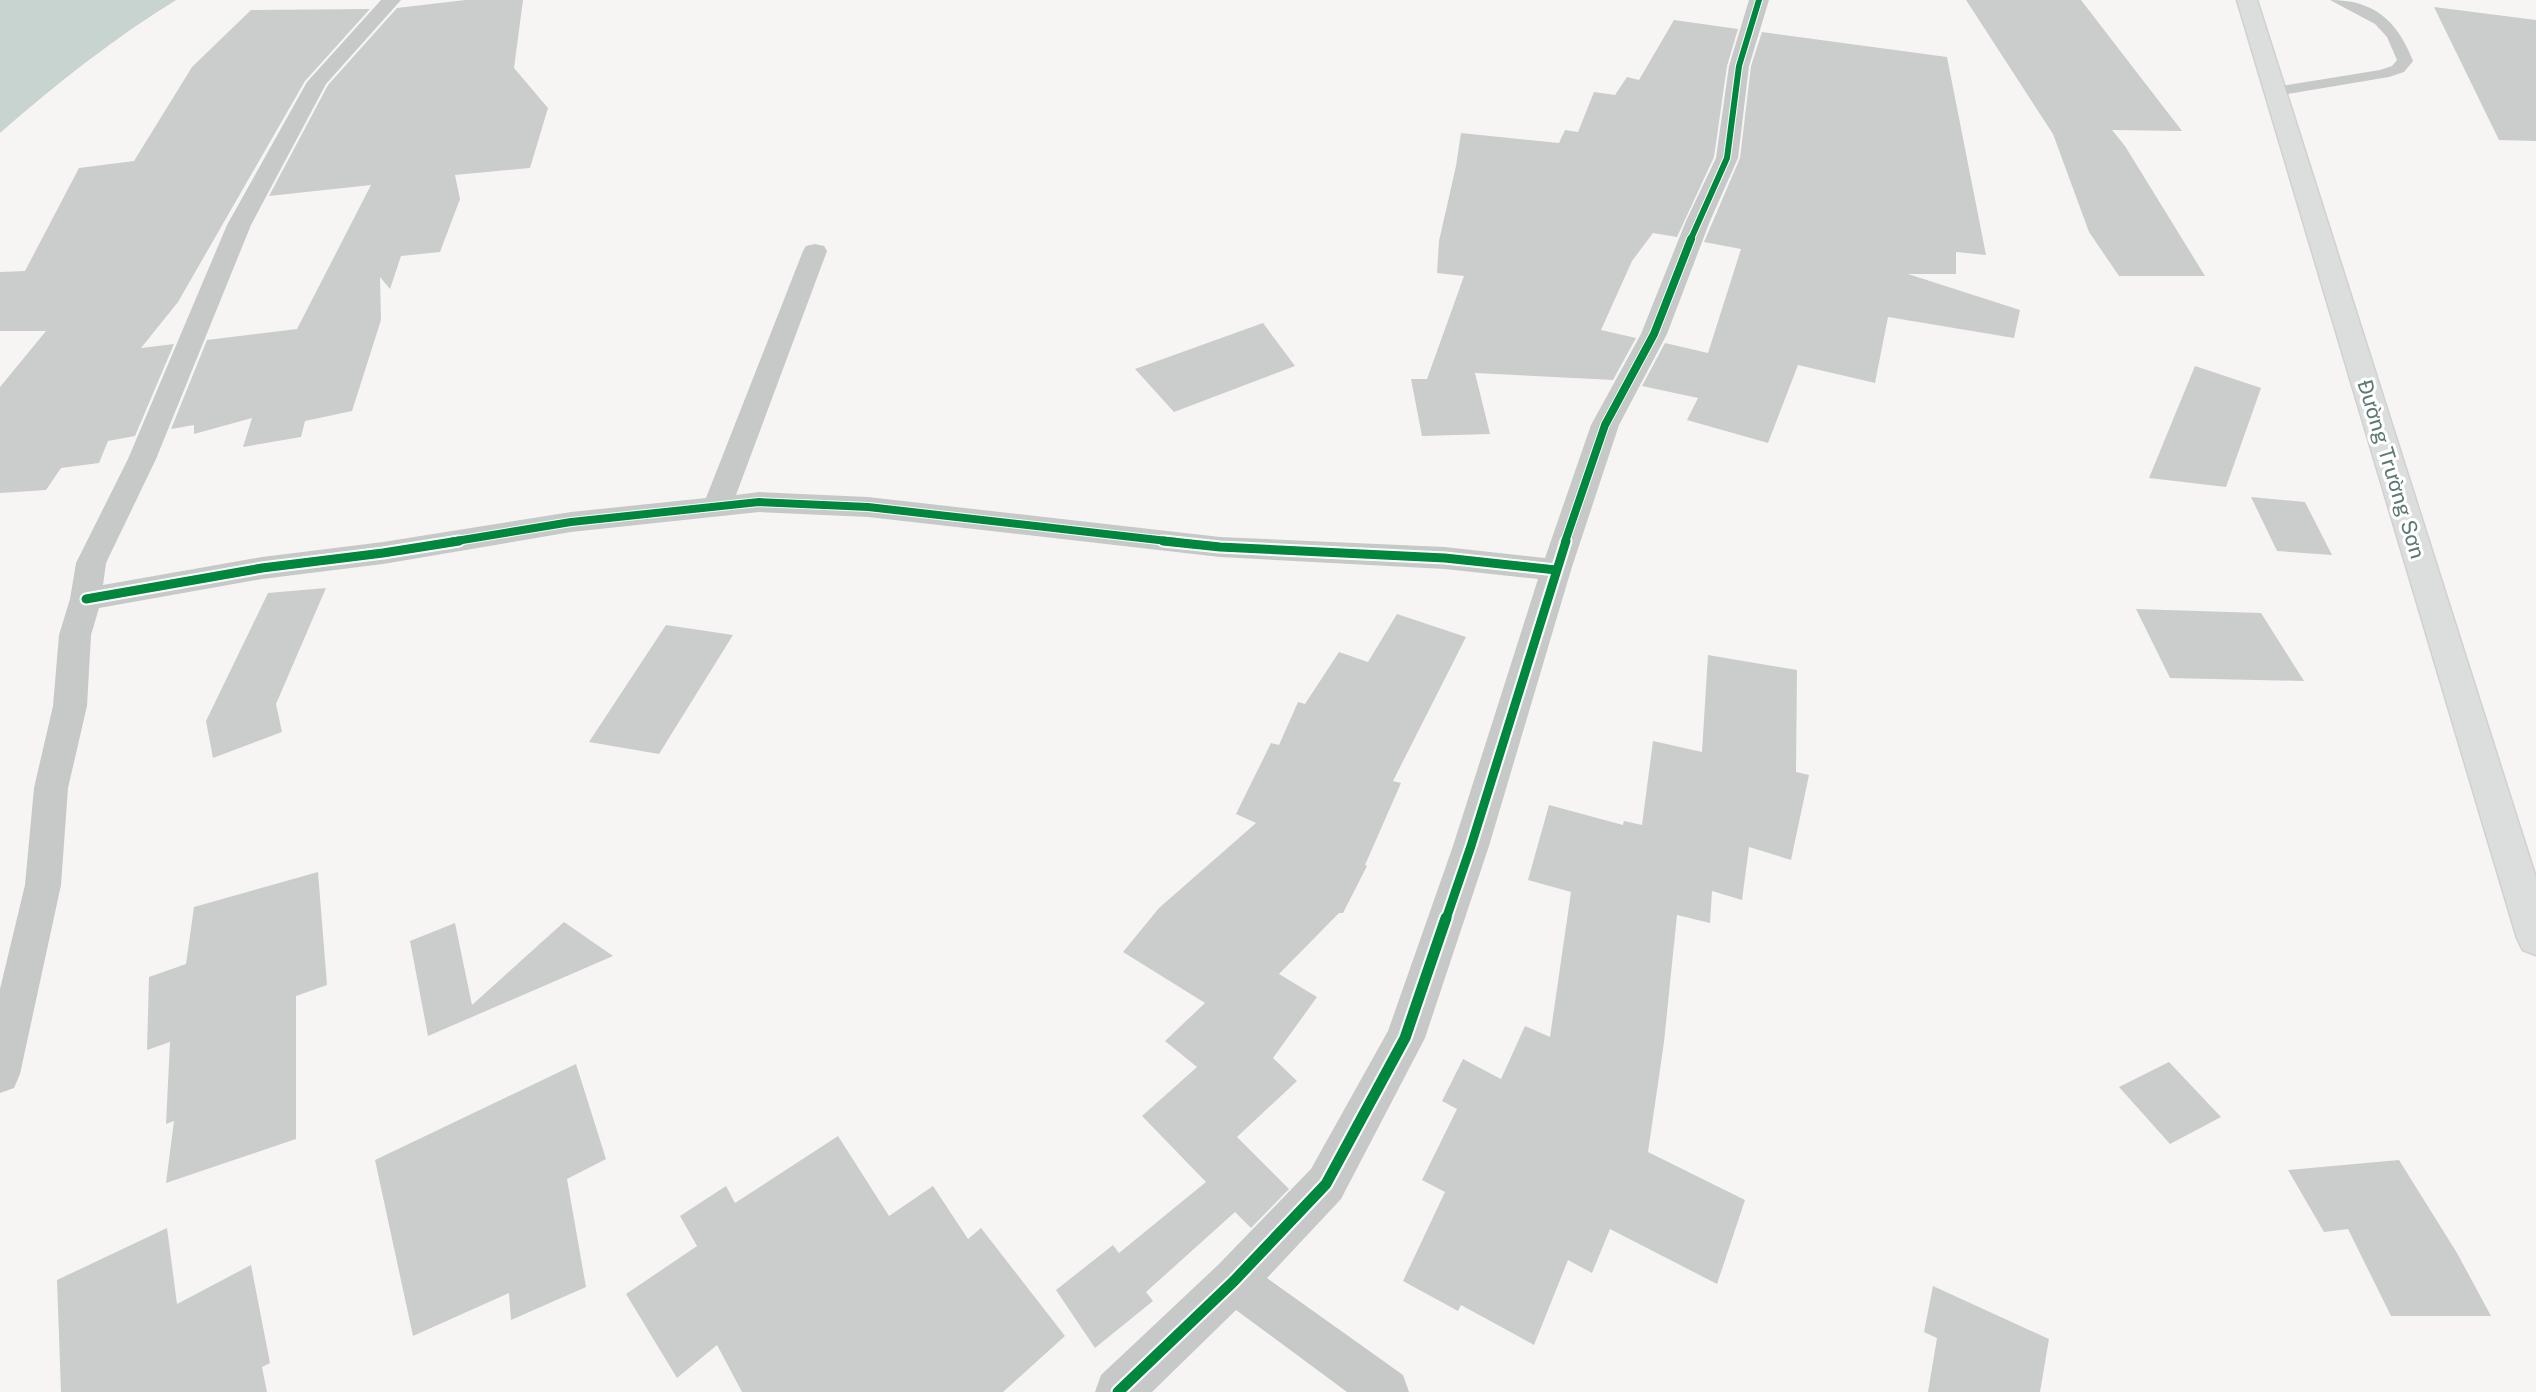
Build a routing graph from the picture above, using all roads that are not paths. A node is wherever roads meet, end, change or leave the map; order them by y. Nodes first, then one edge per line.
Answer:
1 (391, 0) edge
2 (1759, 0) edge
3 (2247, 0) edge
4 (2337, 0) edge
5 (2275, 91) junction
6 (815, 251) dead end
7 (717, 507) junction
8 (1556, 570) junction
9 (86, 599) junction
10 (2536, 938) edge
11 (0, 1074) edge
12 (1234, 1281) junction
13 (1118, 1392) edge
14 (1386, 1392) edge

1 - 9 street
2 - 8 street
3 - 5 highway, Đường Trường Sơn
4 - 5 lane
5 - 10 highway, Đường Trường Sơn
6 - 7 street
7 - 8 street
7 - 9 street
8 - 12 street
9 - 11 street
12 - 13 street
12 - 14 street

